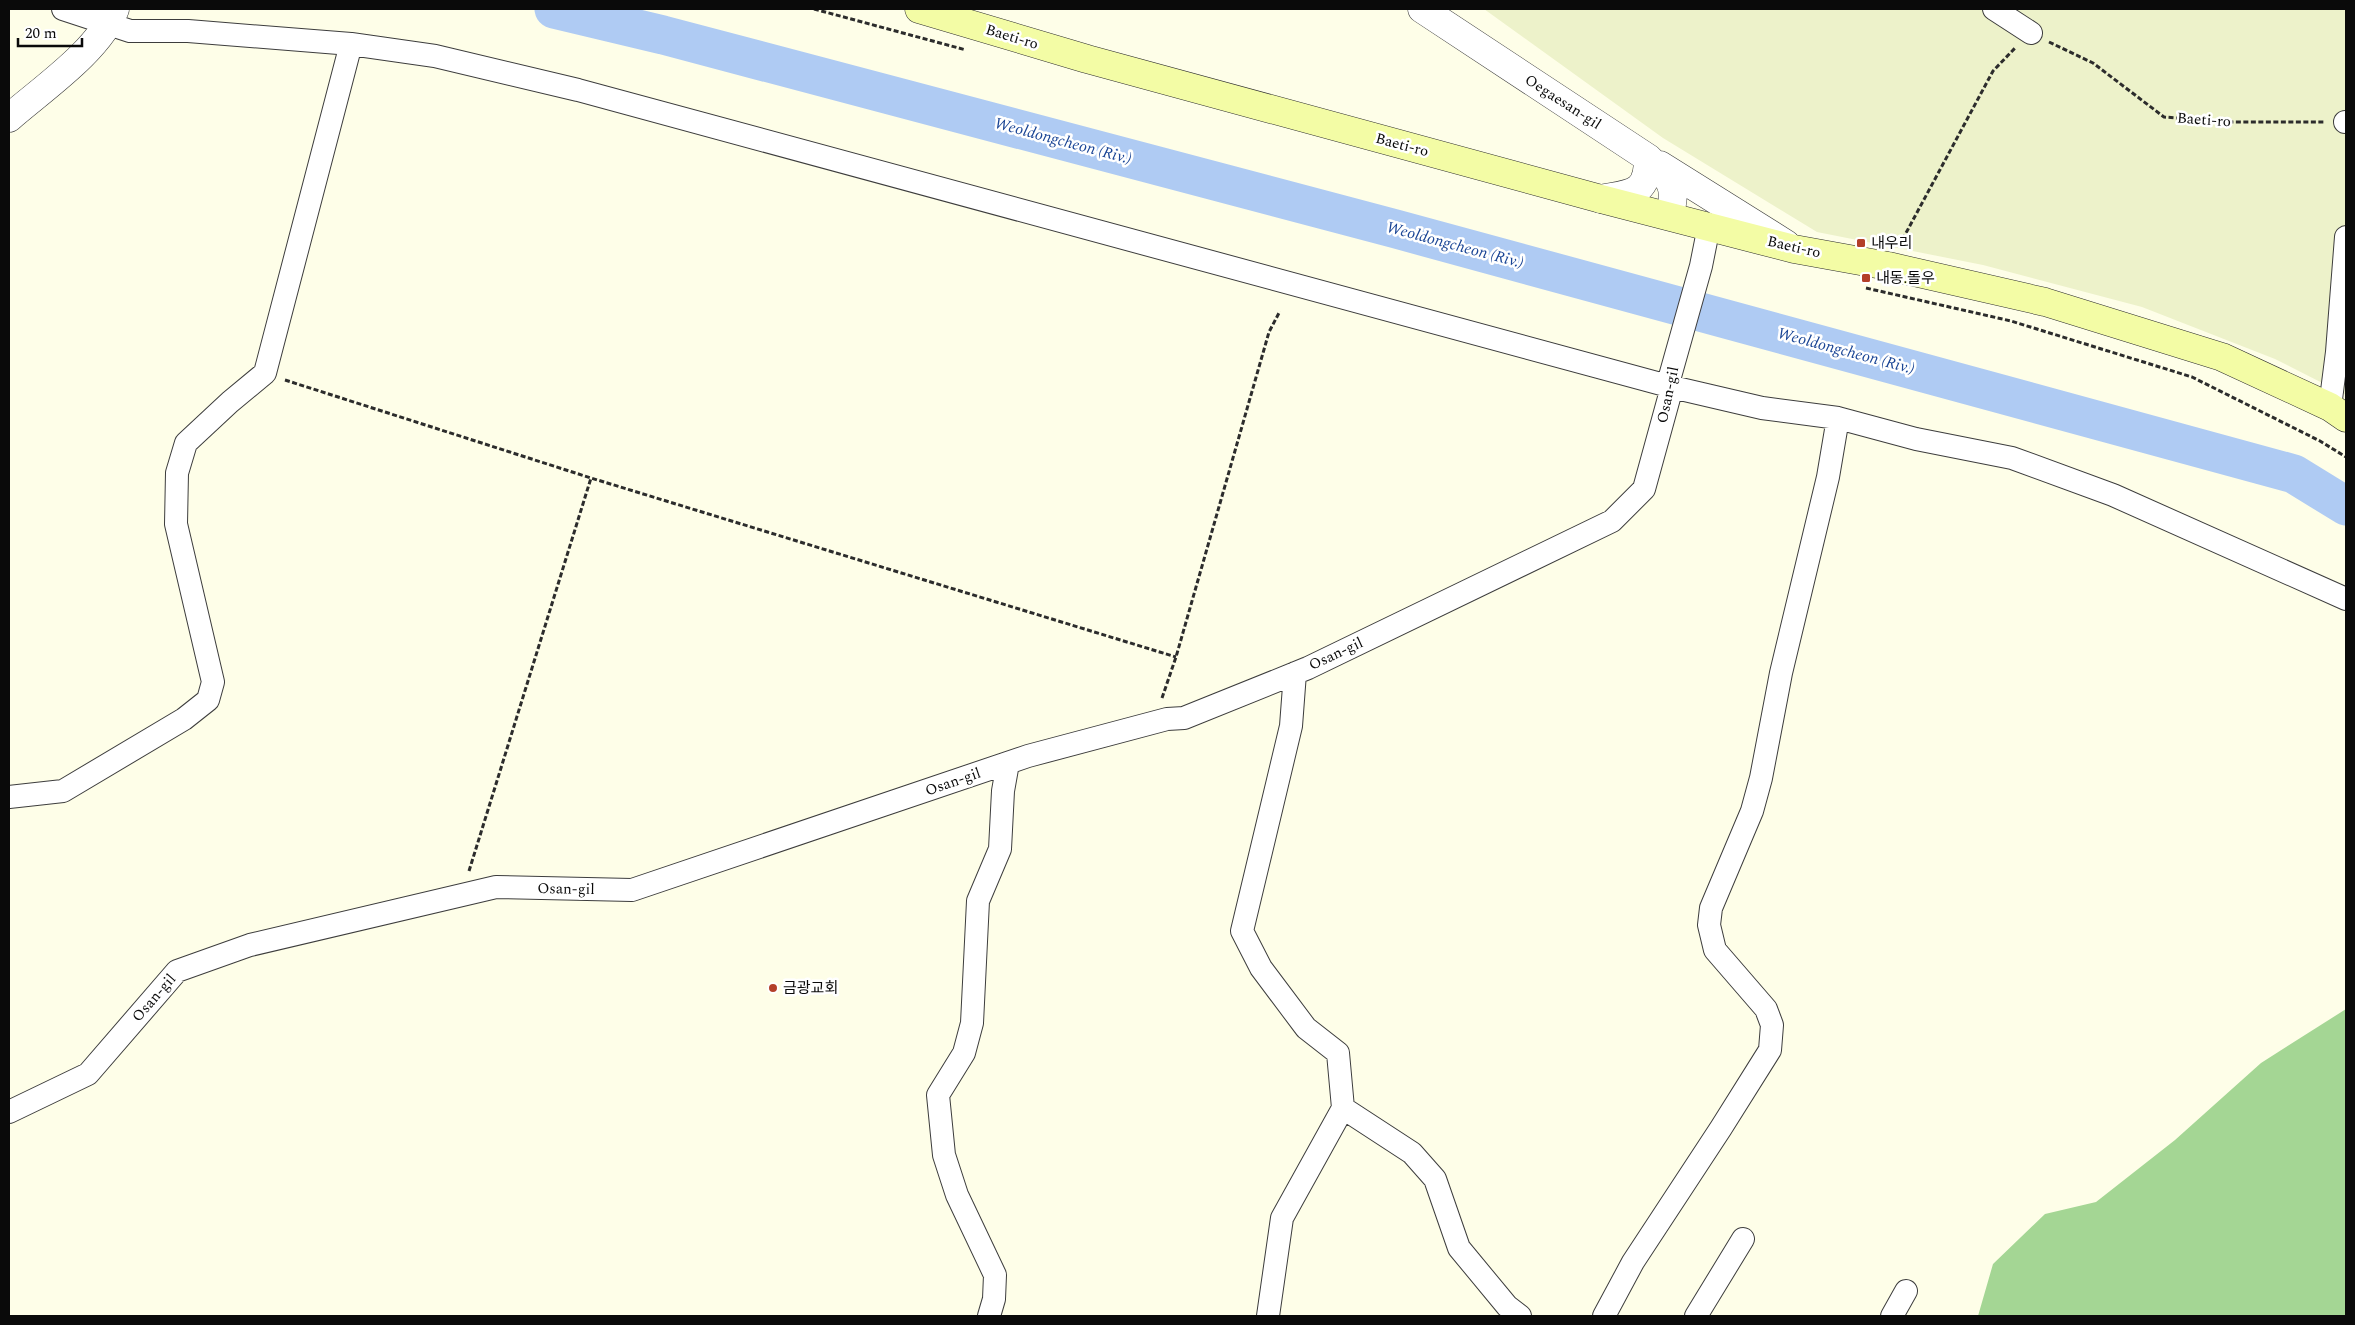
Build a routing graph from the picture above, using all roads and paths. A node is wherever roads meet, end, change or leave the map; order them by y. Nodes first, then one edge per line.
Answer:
1 (63, 9) edge
2 (919, 9) edge
3 (1422, 9) edge
4 (1994, 9) edge
5 (112, 17) edge
6 (2031, 33) junction
7 (351, 44) junction
8 (9, 118) edge
9 (2346, 122) edge
10 (1648, 158) junction
11 (1601, 199) junction
12 (1669, 216) junction
13 (1709, 226) junction
14 (2346, 237) edge
15 (1794, 249) junction
16 (1888, 266) junction
17 (1280, 311) dead end
18 (265, 374) junction
19 (1671, 384) junction
20 (2338, 413) edge
21 (1838, 418) junction
22 (591, 478) junction
23 (2346, 599) edge
24 (1176, 658) junction
25 (1295, 673) junction
26 (1167, 719) junction
27 (1008, 763) junction
28 (9, 797) edge
29 (467, 894) junction
30 (1343, 1108) junction
31 (9, 1112) edge
32 (1743, 1239) dead end
33 (1906, 1291) dead end
34 (989, 1316) edge
35 (1268, 1316) edge
36 (1520, 1316) edge
37 (1604, 1316) edge
38 (1696, 1316) edge
39 (1892, 1316) edge

1 - 5 street
2 - 11 main road, Baeti-ro
3 - 10 street, Oegaesan-gil
4 - 6 street
5 - 7 street
5 - 8 street
6 - 9 path, Baeti-ro
6 - 16 path
7 - 18 street
7 - 19 street
10 - 11 street
10 - 12 street, Oegaesan-gil
10 - 15 street
11 - 12 main road, Baeti-ro
12 - 13 main road, Baeti-ro
13 - 15 main road, Baeti-ro
13 - 19 street, Osan-gil
14 - 20 street, Baeti-ro
15 - 16 main road, Baeti-ro
16 - 20 main road, Baeti-ro
17 - 24 path
18 - 22 path
18 - 28 street
19 - 21 street
19 - 25 street, Osan-gil
21 - 23 street
21 - 37 street
22 - 24 path
22 - 29 path
24 - 26 path
25 - 26 street, Osan-gil
25 - 30 street
26 - 27 street, Osan-gil
27 - 29 street, Osan-gil
27 - 34 street
29 - 31 street, Osan-gil
30 - 35 street
30 - 36 street
32 - 38 street
33 - 39 street

